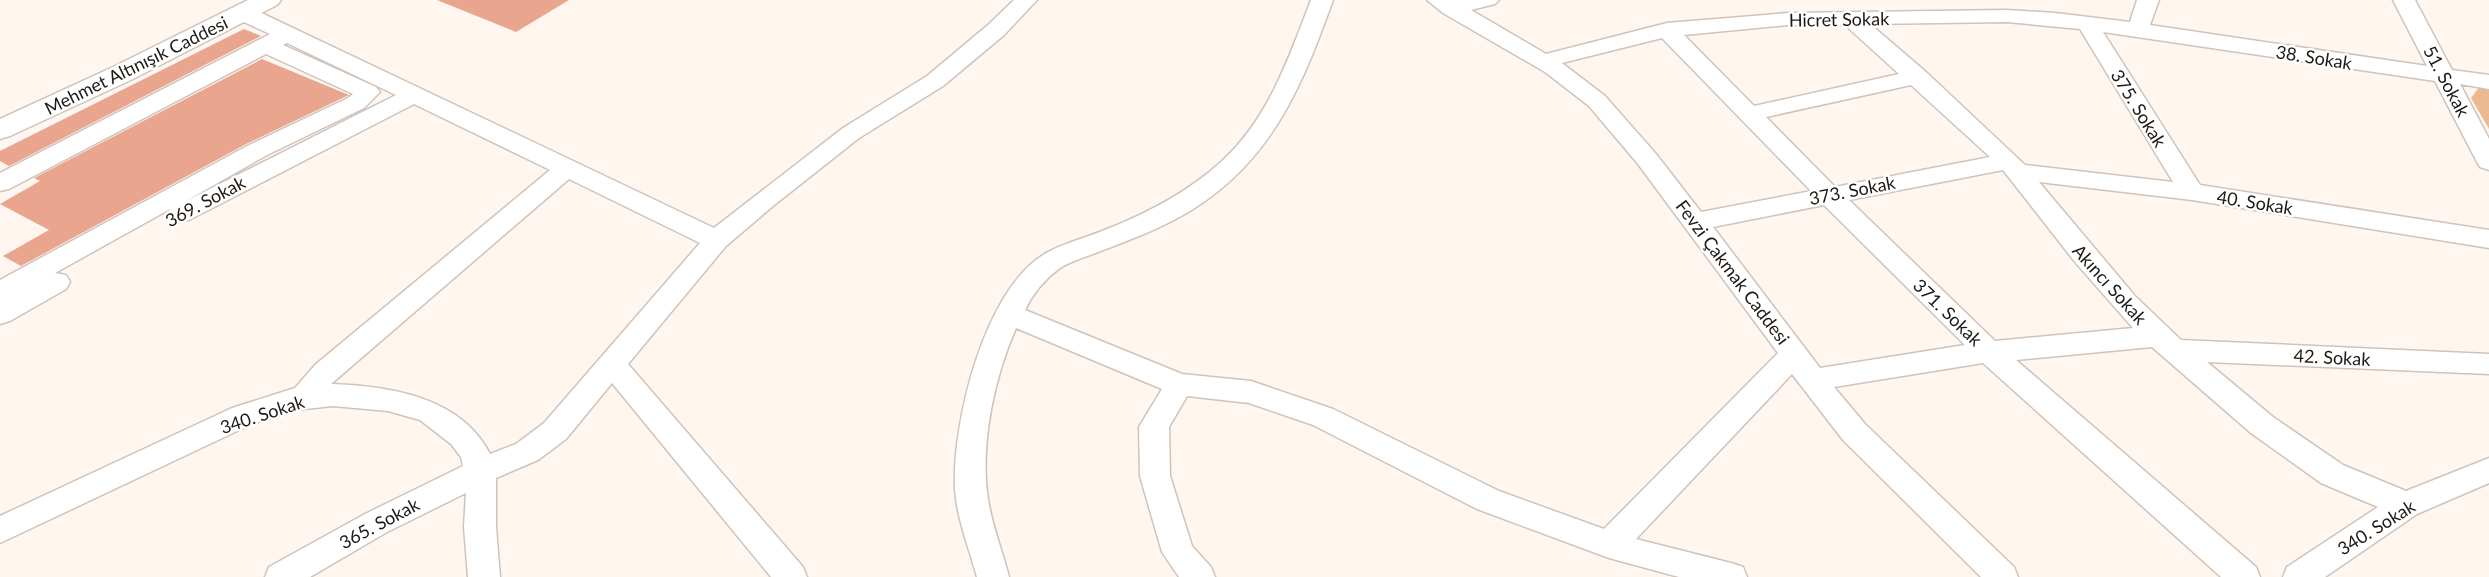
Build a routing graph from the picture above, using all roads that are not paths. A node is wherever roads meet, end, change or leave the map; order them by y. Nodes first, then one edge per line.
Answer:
1 (268, 0) edge
2 (1026, 0) edge
3 (1322, 0) edge
4 (1488, 0) edge
5 (2148, 0) edge
6 (2404, 0) edge
7 (1444, 4) edge
8 (247, 6) edge
9 (1850, 18) junction
10 (2087, 23) junction
11 (1667, 30) junction
12 (2138, 30) junction
13 (287, 34) junction
14 (265, 45) junction
15 (1543, 61) junction
16 (1918, 77) junction
17 (2445, 77) junction
18 (2489, 82) edge
19 (414, 95) junction
20 (1748, 114) junction
21 (1, 130) edge
22 (2489, 162) edge
23 (2014, 166) junction
24 (567, 168) junction
25 (0, 183) edge
26 (2192, 192) junction
27 (1828, 195) junction
28 (1695, 222) junction
29 (2489, 239) edge
30 (717, 240) junction
31 (0, 292) edge
32 (0, 314) edge
33 (1009, 314) junction
34 (2166, 343) junction
35 (1989, 352) junction
36 (1794, 354) junction
37 (612, 363) junction
38 (2489, 364) edge
39 (1812, 380) junction
40 (1179, 384) junction
41 (303, 398) junction
42 (2489, 470) edge
43 (479, 472) junction
44 (2406, 505) junction
45 (0, 530) edge
46 (1609, 545) junction
47 (281, 577) edge
48 (484, 577) edge
49 (791, 577) edge
50 (993, 577) edge
51 (1199, 577) edge
52 (1731, 577) edge
53 (2002, 577) edge
54 (2244, 577) edge
55 (2299, 577) edge

1 - 8 main road, Mehmet Altınışık Caddesi
2 - 30 street, 365. Sokak
3 - 33 street
4 - 7 street
5 - 12 street
6 - 17 street, 51. Sokak
7 - 15 street, Fevzi Çakmak Caddesi
8 - 13 street
8 - 21 main road, Mehmet Altınışık Caddesi
9 - 10 street, Hicret Sokak
9 - 11 street, Hicret Sokak
9 - 16 street, Akıncı Sokak
10 - 12 street, Hicret Sokak
10 - 26 street, 375. Sokak
11 - 15 street, Hicret Sokak
11 - 20 street, 371. Sokak
12 - 17 street, 38. Sokak
13 - 14 street
13 - 19 street
14 - 25 street
14 - 31 street
15 - 28 street, Fevzi Çakmak Caddesi
16 - 20 street
16 - 23 street, Akıncı Sokak
17 - 18 street, 38. Sokak
17 - 22 street, 51. Sokak
19 - 24 street
19 - 32 street, 369. Sokak
20 - 27 street, 371. Sokak
23 - 26 street, 40. Sokak
23 - 27 street, 373. Sokak
23 - 34 street, Akıncı Sokak
24 - 30 street
24 - 41 street
26 - 29 street, 40. Sokak
27 - 28 street, 373. Sokak
27 - 35 street, 371. Sokak
28 - 36 street, Fevzi Çakmak Caddesi
30 - 37 street, 365. Sokak
33 - 40 street
33 - 50 street
34 - 35 street, 42. Sokak
34 - 38 street, 42. Sokak
34 - 44 street, Akıncı Sokak
35 - 39 street, 42. Sokak
35 - 54 street, 371. Sokak
36 - 39 street, Fevzi Çakmak Caddesi
36 - 46 street
37 - 43 street, 365. Sokak
37 - 49 street
39 - 53 street, Fevzi Çakmak Caddesi
40 - 46 street
40 - 51 street
41 - 43 street, 340. Sokak
41 - 45 street, 340. Sokak
42 - 44 street, 340. Sokak
43 - 47 street, 365. Sokak
43 - 48 street, 340. Sokak
44 - 55 street, 340. Sokak
46 - 52 street

